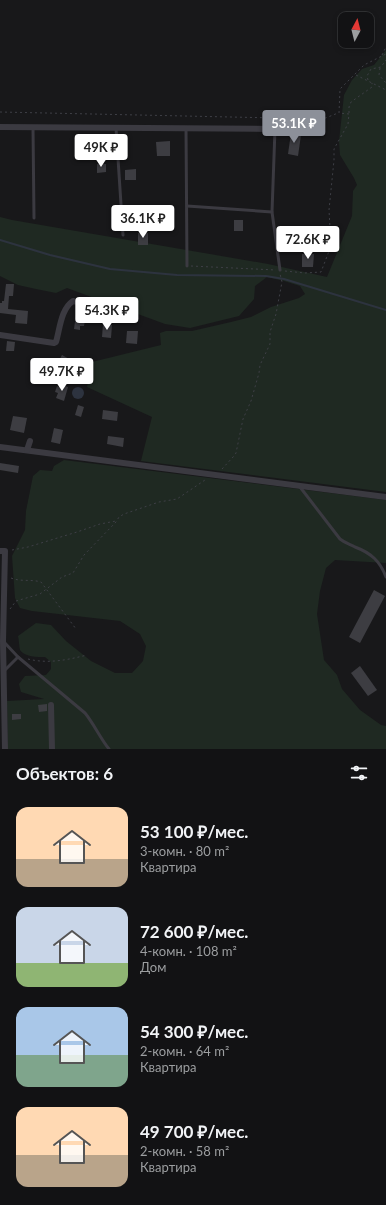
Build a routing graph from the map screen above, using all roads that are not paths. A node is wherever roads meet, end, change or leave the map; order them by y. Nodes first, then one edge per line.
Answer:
1 (0, 128) edge
2 (33, 128) junction
3 (116, 128) junction
4 (186, 128) junction
5 (275, 128) joint
6 (187, 206) junction
7 (272, 212) junction
8 (34, 218) dead end
9 (123, 236) dead end
10 (187, 266) road end
11 (280, 270) road end
12 (98, 306) dead end
13 (0, 336) edge
14 (30, 441) dead end
15 (0, 447) edge
16 (26, 450) junction
17 (298, 486) junction
18 (386, 497) edge
19 (3, 551) edge
20 (386, 577) edge
21 (3, 641) junction
22 (18, 657) junction
23 (4, 671) junction
24 (51, 705) dead end
25 (5, 749) edge
26 (52, 749) edge
27 (109, 749) edge

1 - 2 street
2 - 3 street
2 - 8 lane
3 - 4 street
3 - 9 lane
4 - 5 street
4 - 6 lane
5 - 7 lane
6 - 7 lane
6 - 10 lane
7 - 11 lane
12 - 13 street
14 - 16 street
15 - 16 street
16 - 17 street
17 - 18 street
17 - 20 lane
19 - 21 street
21 - 22 lane
21 - 23 street
22 - 23 lane
22 - 27 lane
23 - 25 street
24 - 26 street

